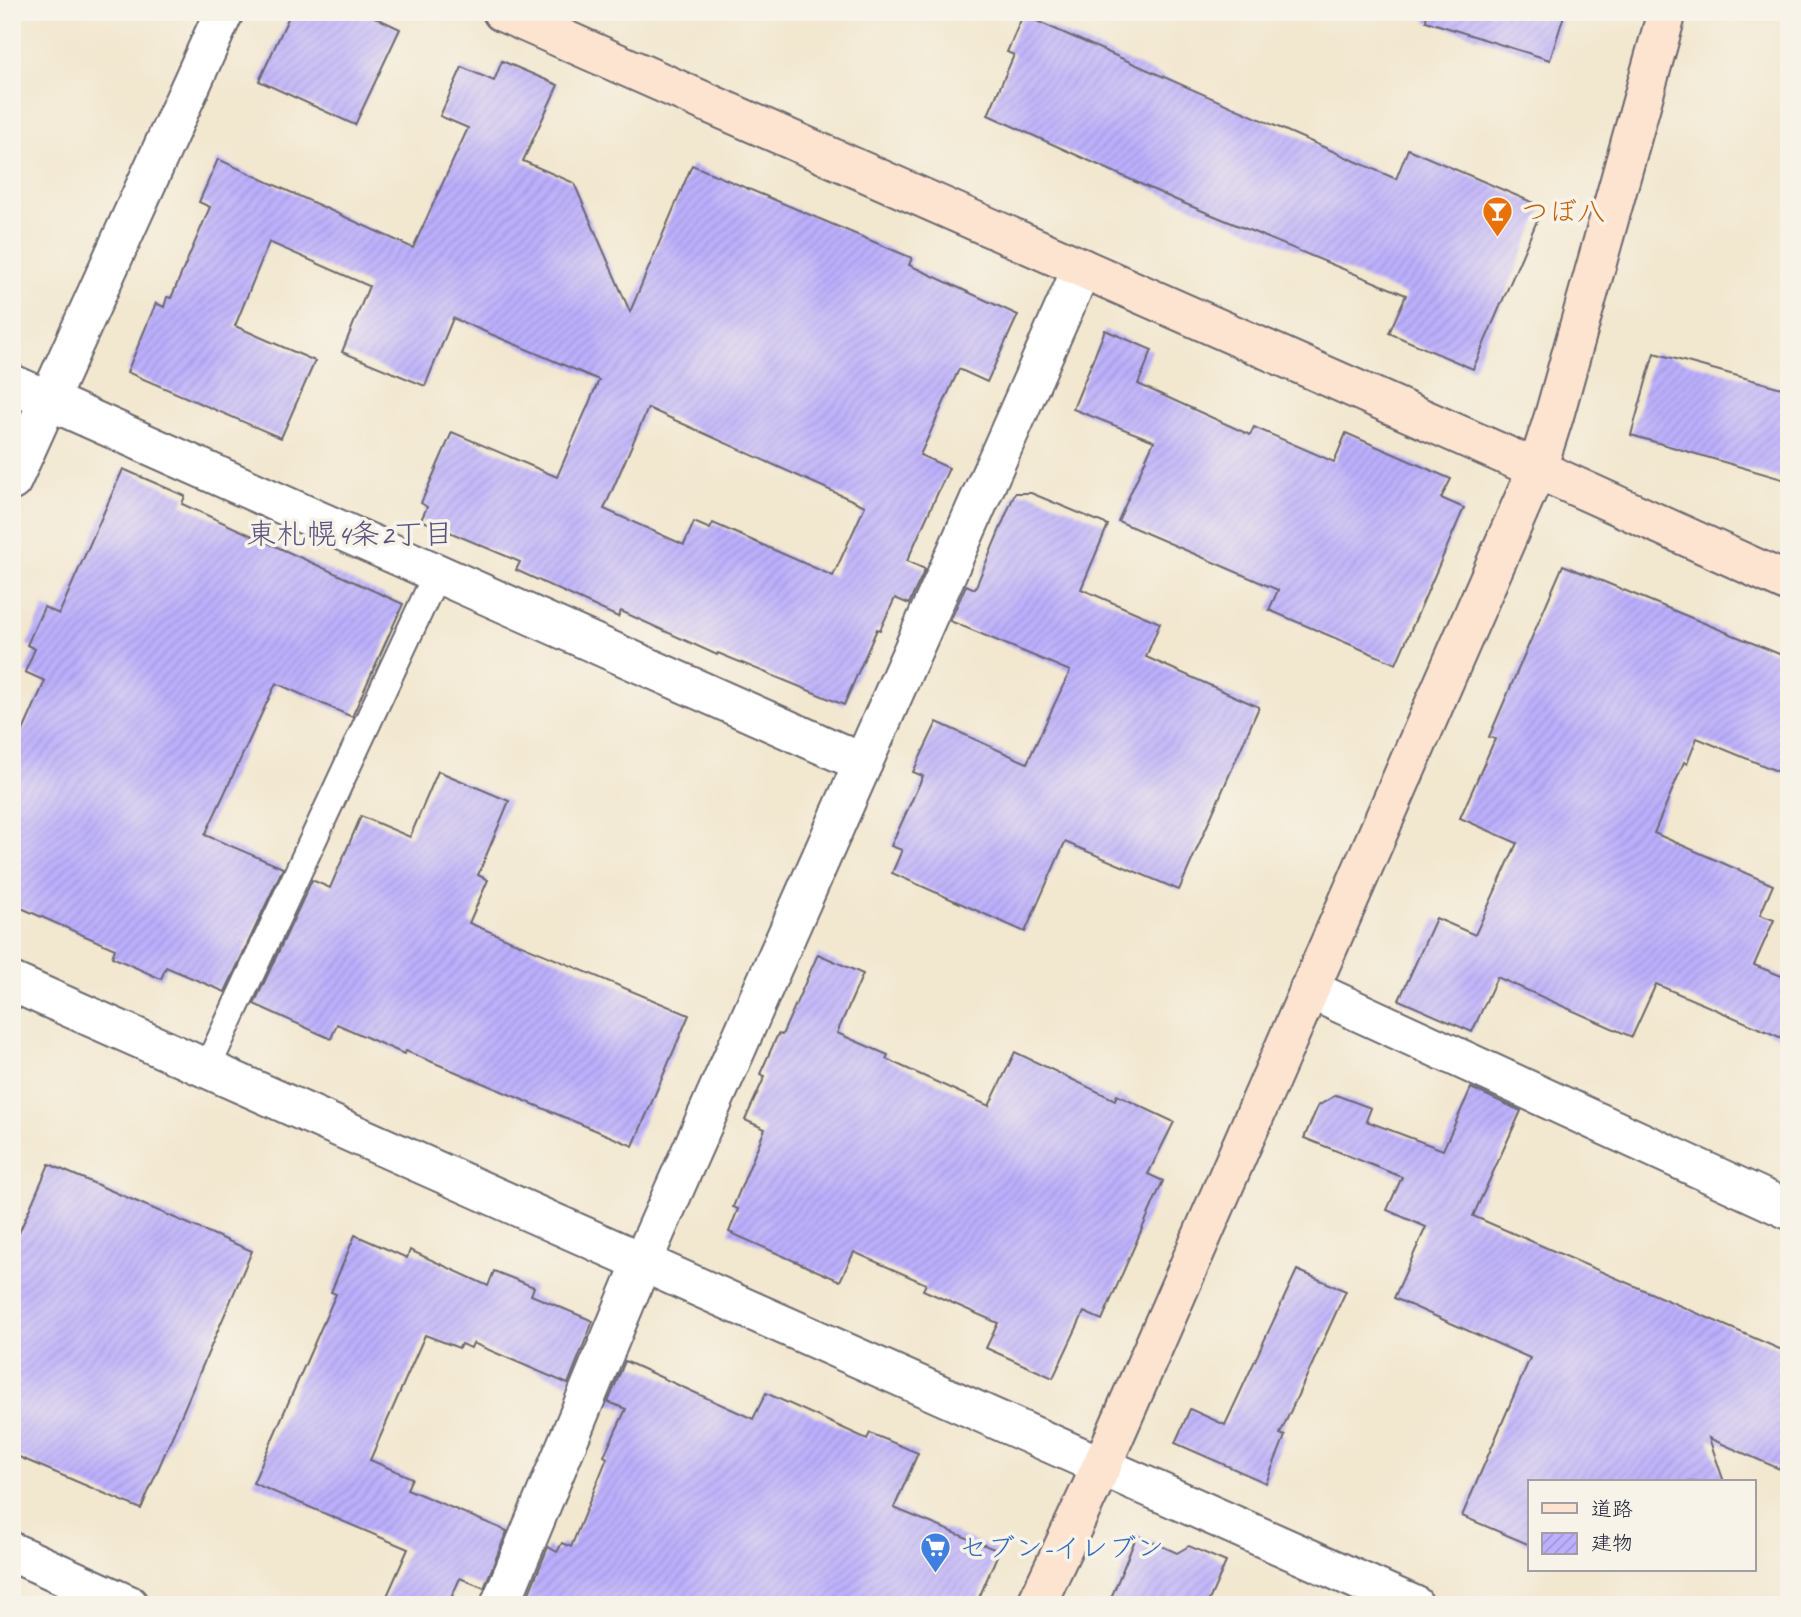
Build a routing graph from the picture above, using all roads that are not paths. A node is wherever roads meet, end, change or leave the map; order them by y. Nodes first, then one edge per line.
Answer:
1 (224, 12) edge
2 (502, 12) edge
3 (1667, 12) edge
4 (1082, 268) junction
5 (12, 384) edge
6 (48, 400) junction
7 (1537, 469) junction
8 (12, 481) edge
9 (436, 573) junction
10 (1789, 583) edge
11 (863, 763) junction
12 (12, 982) edge
13 (1309, 989) junction
14 (207, 1068) junction
15 (1789, 1210) edge
16 (643, 1260) junction
17 (1102, 1465) junction
18 (12, 1552) edge
19 (130, 1605) edge
20 (500, 1605) edge
21 (1036, 1605) edge
22 (1414, 1605) edge

1 - 6 street
2 - 4 street
3 - 7 street
4 - 7 street
4 - 11 street
5 - 6 street
6 - 8 street
6 - 9 street
7 - 10 street
7 - 13 street
9 - 11 street
9 - 14 lane
11 - 16 street
12 - 14 street
13 - 15 street
13 - 17 street
14 - 16 street
16 - 17 street
16 - 20 street
17 - 21 street
17 - 22 street
18 - 19 street

